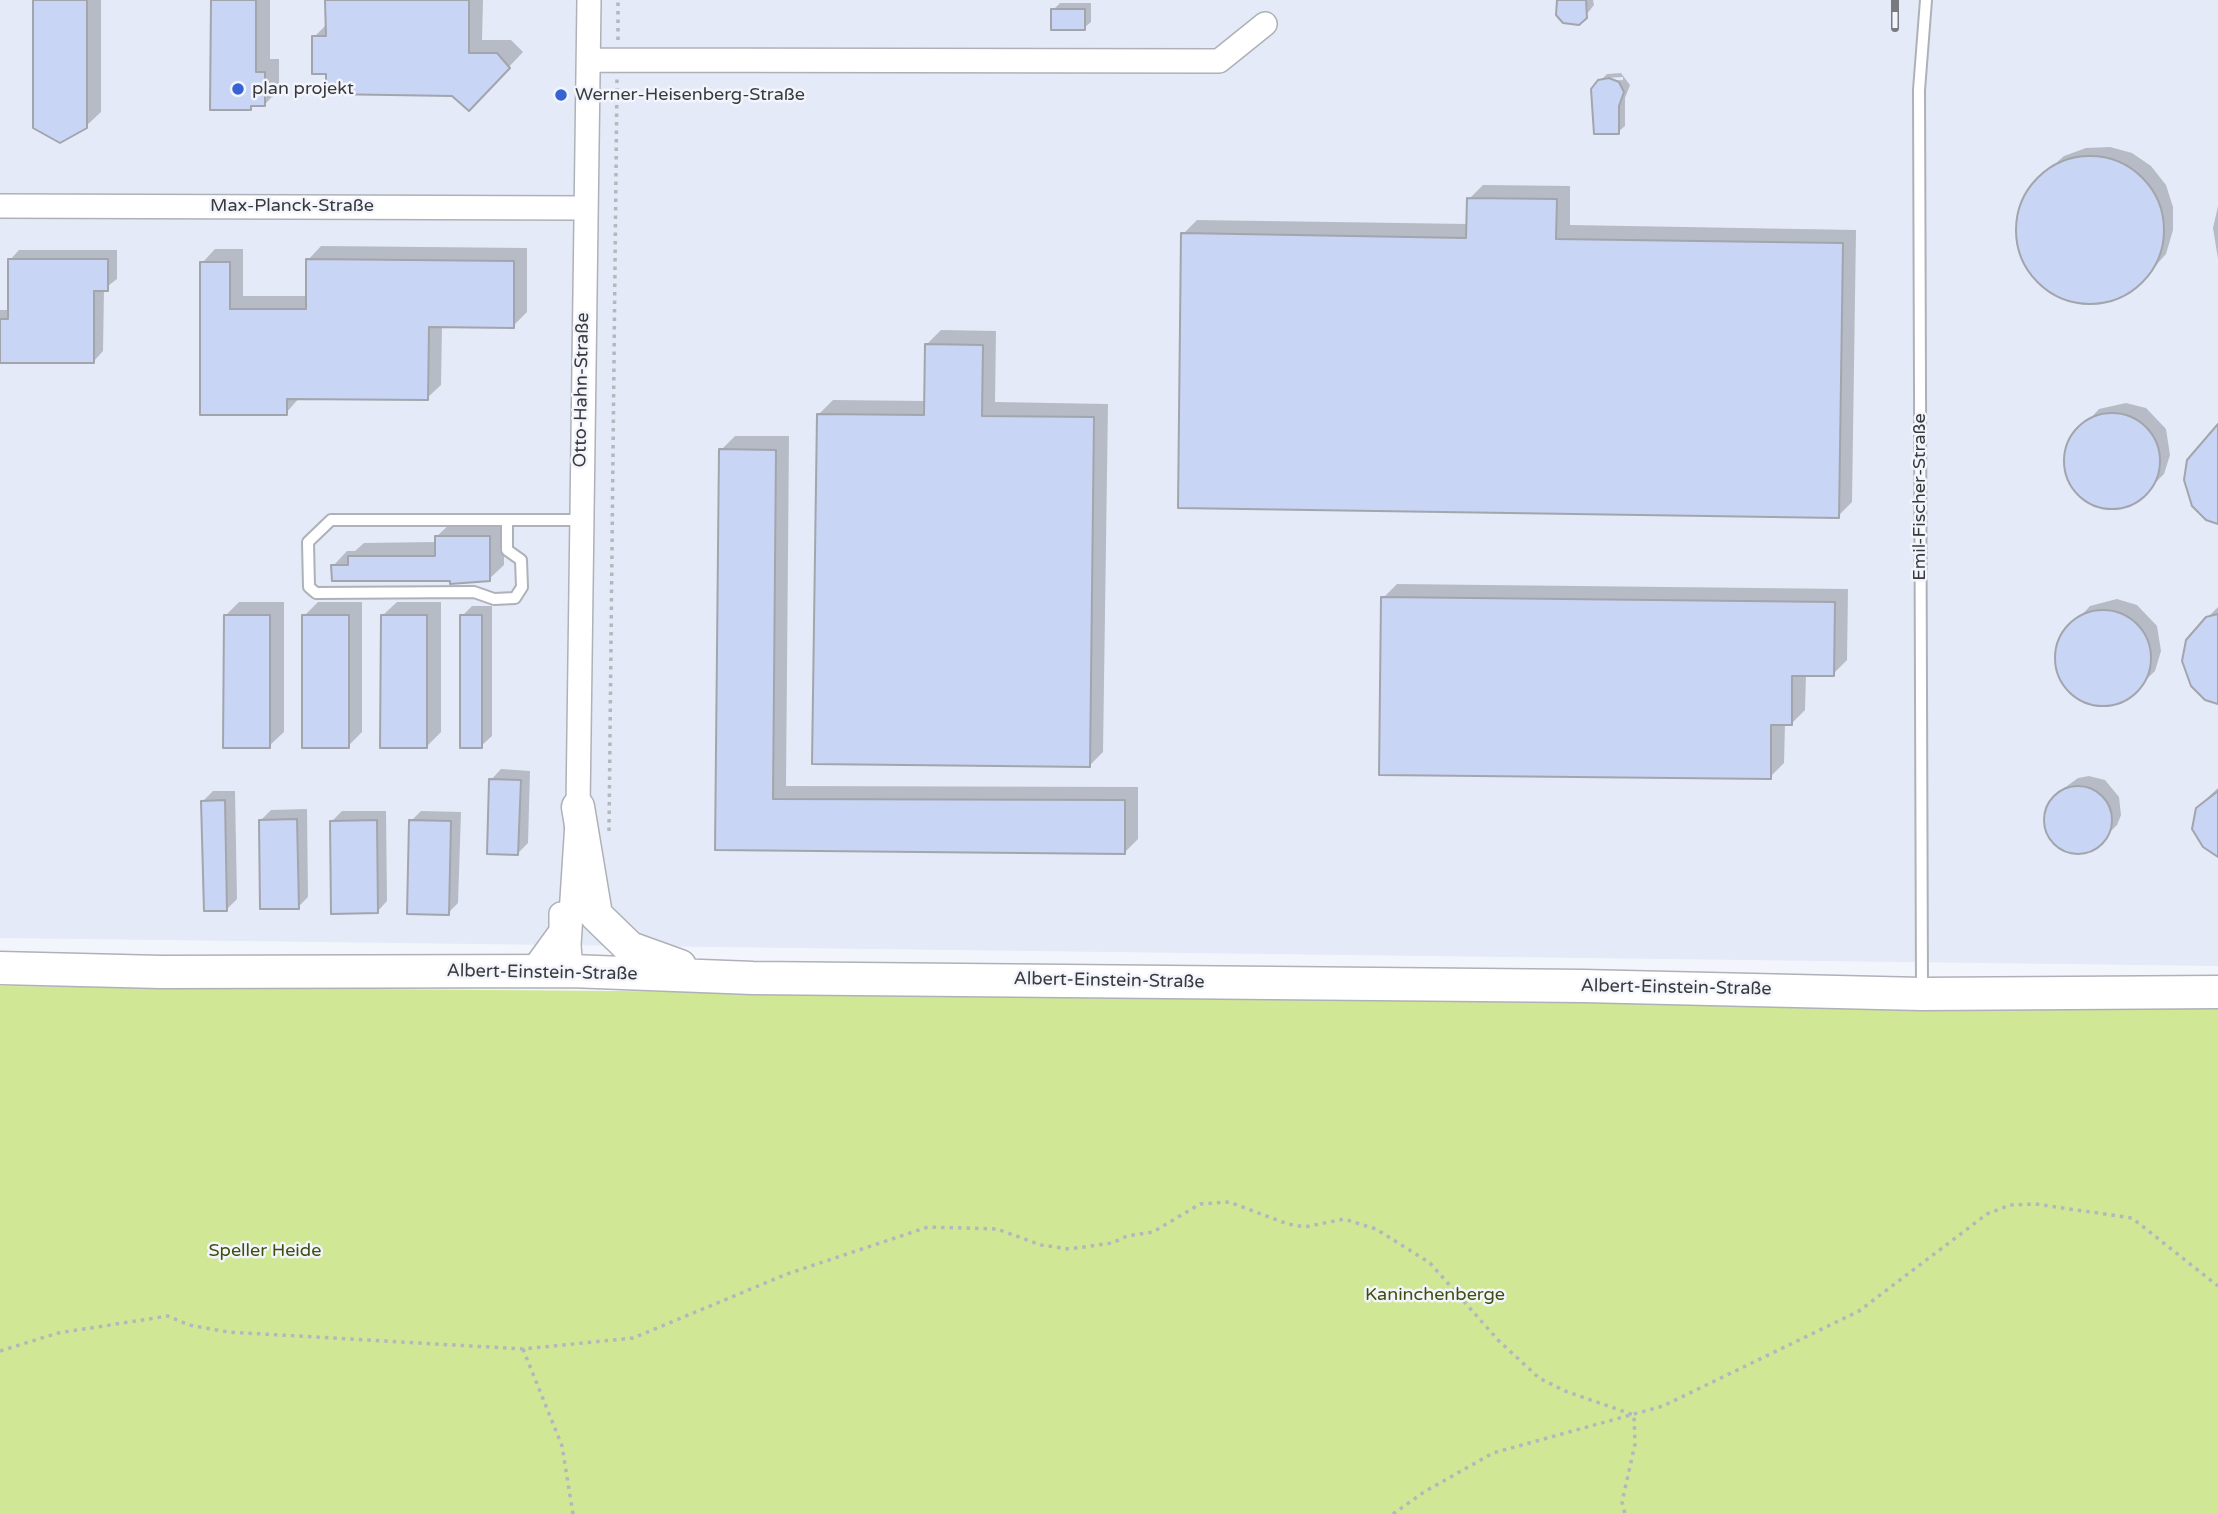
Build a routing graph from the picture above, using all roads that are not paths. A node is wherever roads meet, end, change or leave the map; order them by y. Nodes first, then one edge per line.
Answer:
1 (589, 0) edge
2 (1926, 0) edge
3 (1265, 24) dead end
4 (589, 60) junction
5 (0, 206) edge
6 (584, 208) junction
7 (507, 520) junction
8 (581, 520) junction
9 (577, 794) junction
10 (0, 954) edge
11 (0, 968) edge
12 (248, 970) junction
13 (68, 971) junction
14 (532, 971) junction
15 (571, 971) junction
16 (0, 975) edge
17 (708, 976) junction
18 (2218, 992) edge
19 (1922, 994) junction

1 - 4 street, Otto-Hahn-Straße
2 - 19 lane, Emil-Fischer-Straße
3 - 4 street
4 - 6 street, Otto-Hahn-Straße
5 - 6 street, Max-Planck-Straße
6 - 8 street, Otto-Hahn-Straße
7 - 7 lane
7 - 8 lane
8 - 9 street, Otto-Hahn-Straße
9 - 14 street, Otto-Hahn-Straße
9 - 15 street, Otto-Hahn-Straße
9 - 17 main road
10 - 12 main road
11 - 13 main road, Albert-Einstein-Straße
12 - 13 main road, Albert-Einstein-Straße
12 - 14 main road, Albert-Einstein-Straße
13 - 16 main road
14 - 15 main road, Albert-Einstein-Straße
15 - 17 main road, Albert-Einstein-Straße
17 - 19 main road, Albert-Einstein-Straße
18 - 19 main road, Albert-Einstein-Straße

